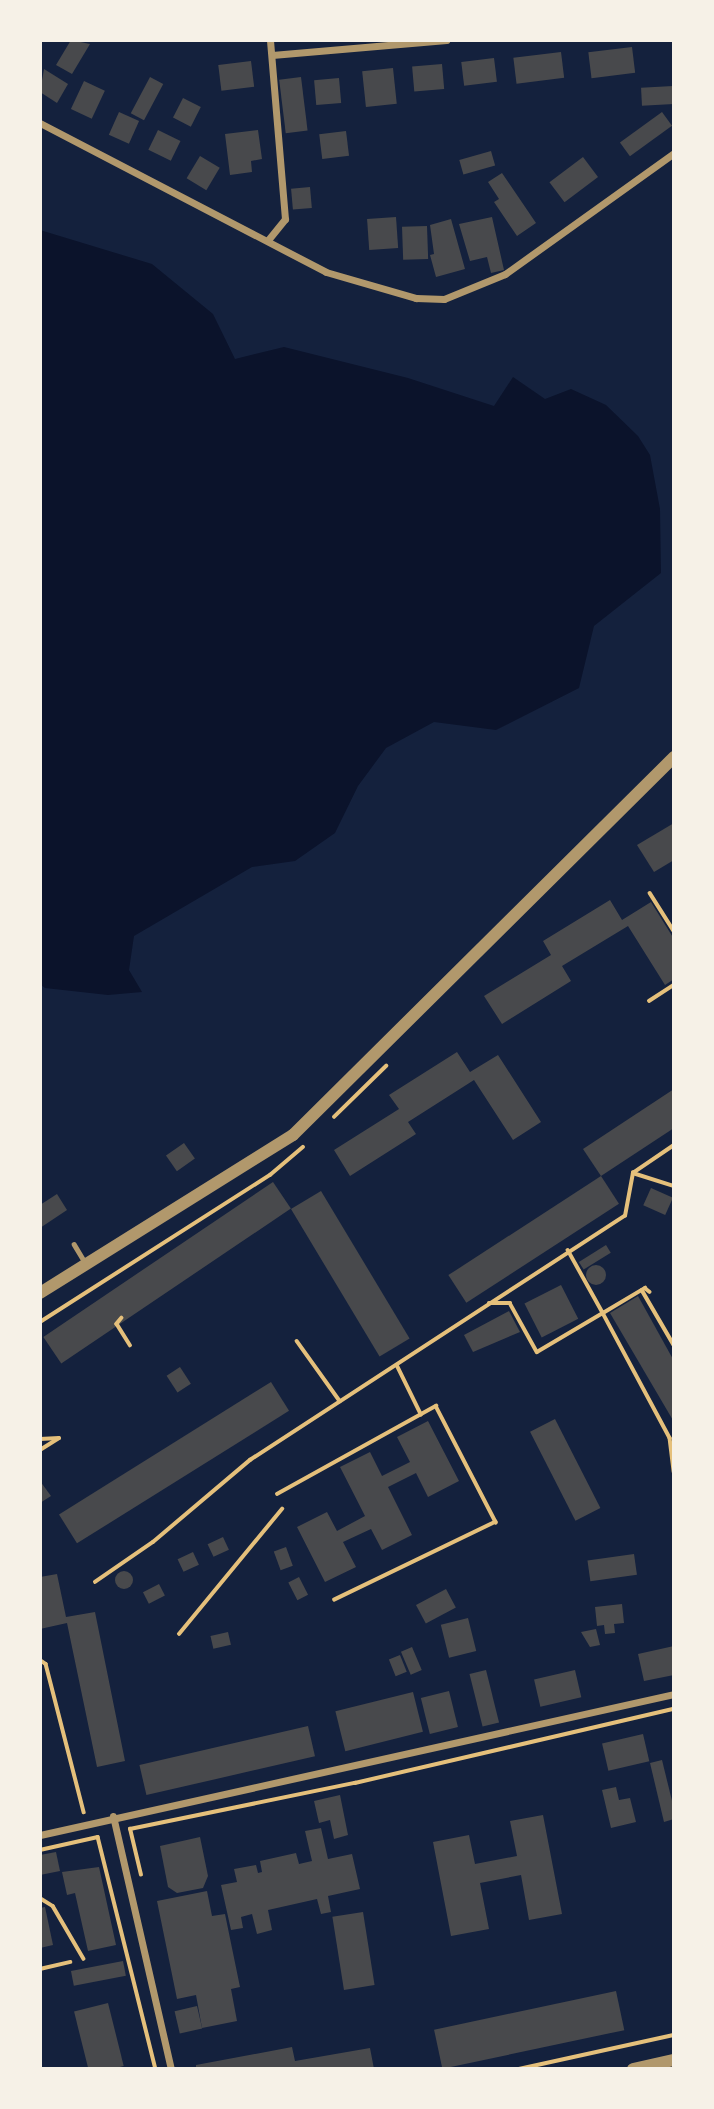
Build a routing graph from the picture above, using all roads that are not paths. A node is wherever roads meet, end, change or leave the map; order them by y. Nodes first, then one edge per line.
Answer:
1 (270, 40) edge
2 (446, 40) edge
3 (272, 55) junction
4 (40, 123) edge
5 (674, 153) edge
6 (268, 240) junction
7 (674, 757) edge
8 (74, 1244) dead end
9 (86, 1264) junction
10 (40, 1293) edge
11 (674, 1694) edge
12 (113, 1816) junction
13 (40, 1835) edge
14 (674, 2060) edge
15 (171, 2069) edge
16 (633, 2069) edge

1 - 3 street
2 - 3 street
3 - 6 street
4 - 6 street
5 - 6 street
7 - 9 street
8 - 9 lane
9 - 10 street
11 - 12 street
12 - 13 street
12 - 15 street
14 - 16 street

